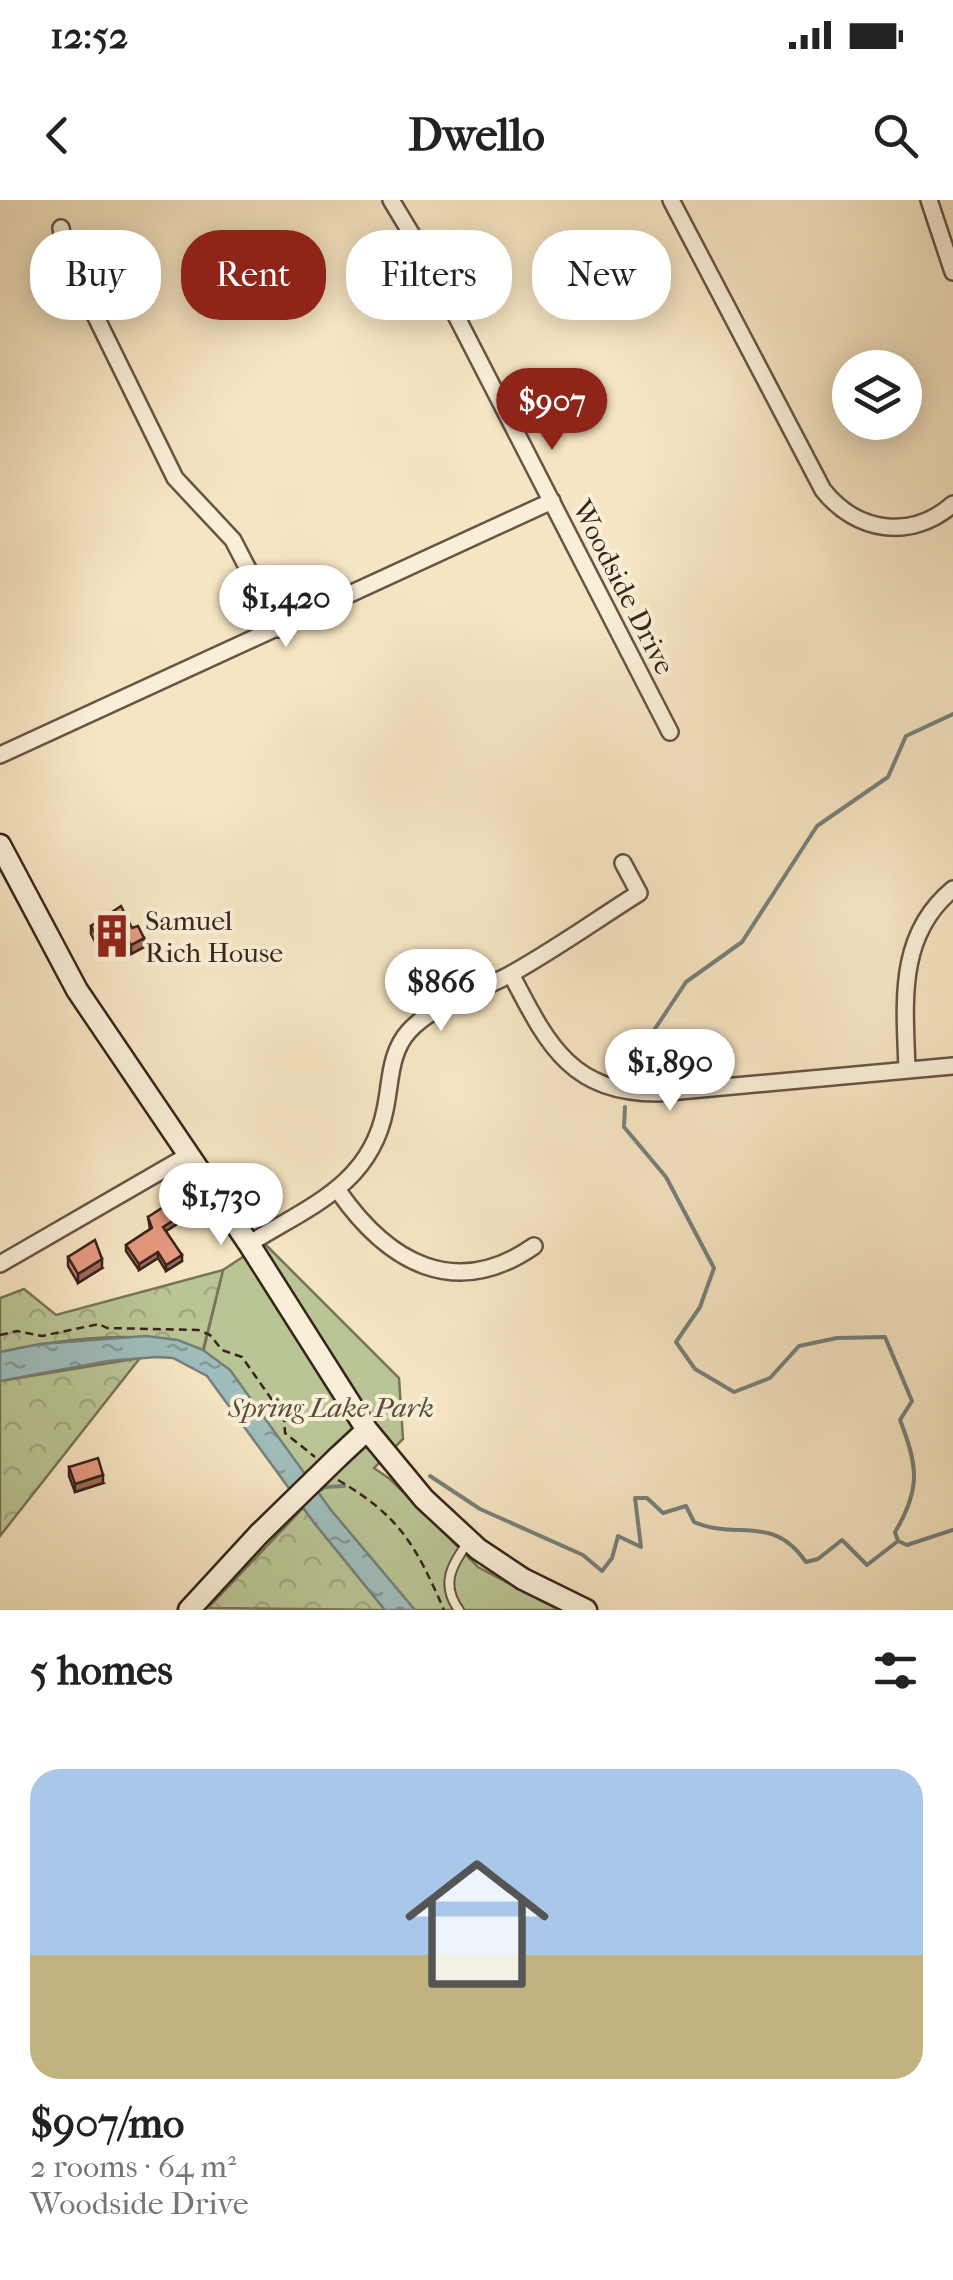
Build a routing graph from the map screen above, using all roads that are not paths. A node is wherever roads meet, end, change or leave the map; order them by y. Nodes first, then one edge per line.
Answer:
1 (391, 200) edge
2 (671, 200) edge
3 (929, 200) edge
4 (61, 228) dead end
5 (953, 272) edge
6 (552, 501) junction
7 (946, 509) edge
8 (279, 629) junction
9 (670, 732) dead end
10 (0, 755) edge
11 (0, 845) edge
12 (622, 864) dead end
13 (953, 889) edge
14 (511, 974) junction
15 (953, 1066) edge
16 (907, 1070) junction
17 (187, 1156) junction
18 (339, 1192) junction
19 (249, 1244) junction
20 (534, 1246) dead end
21 (0, 1264) edge
22 (367, 1430) junction
23 (468, 1541) junction
24 (189, 1610) edge
25 (459, 1610) edge
26 (586, 1610) edge

1 - 6 street, Woodside Drive
2 - 7 street
3 - 5 street
4 - 8 street
6 - 8 street
6 - 9 street, Woodside Drive
8 - 10 street
11 - 17 main road
12 - 14 street
13 - 16 street
14 - 16 street
14 - 18 street
15 - 16 street
17 - 19 main road
17 - 21 street
18 - 19 street
18 - 20 street
19 - 22 main road
22 - 23 main road
22 - 24 main road, bridge
23 - 25 lane
23 - 26 main road

